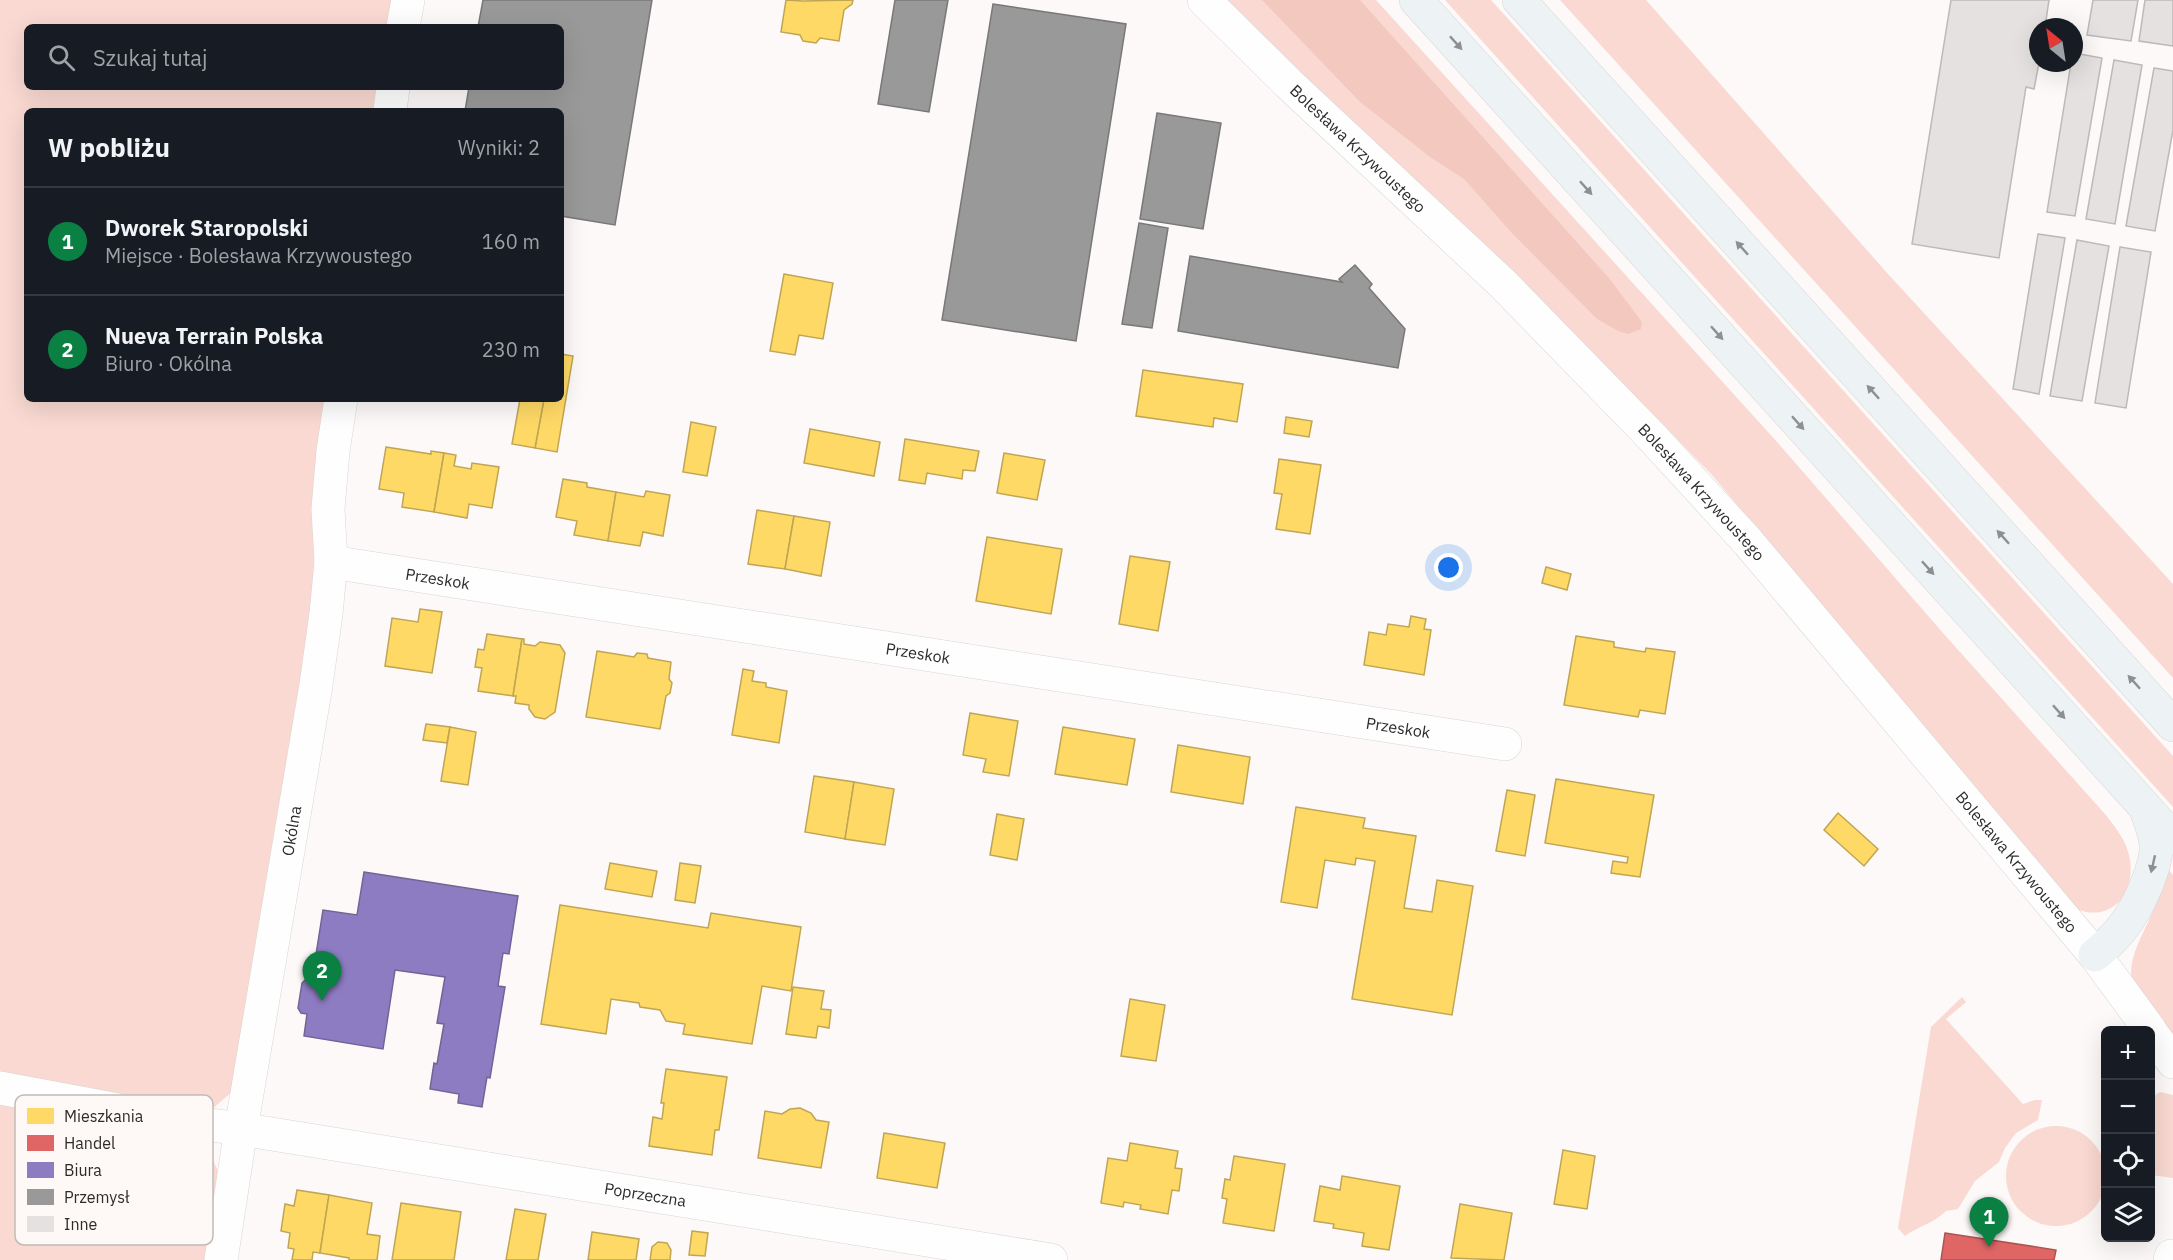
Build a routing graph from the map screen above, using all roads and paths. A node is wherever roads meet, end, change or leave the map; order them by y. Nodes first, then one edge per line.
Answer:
1 (408, 0) edge
2 (1204, 0) edge
3 (1416, 0) edge
4 (1519, 0) edge
5 (404, 24) edge
6 (393, 90) edge
7 (390, 108) edge
8 (341, 402) edge
9 (331, 562) junction
10 (2173, 725) edge
11 (1505, 744) dead end
12 (2145, 807) junction
13 (2173, 838) edge
14 (2095, 955) junction
15 (2146, 1026) edge
16 (2155, 1038) edge
17 (2173, 1062) edge
18 (0, 1088) edge
19 (37, 1095) edge
20 (213, 1125) edge
21 (241, 1129) junction
22 (221, 1260) edge
23 (1051, 1260) edge

1 - 5 street
2 - 14 street, Bolesława Krzywoustego
3 -> 12 main road
10 -> 4 main road
6 - 7 street
8 - 9 street, Okólna
9 - 11 street, Przeskok
9 - 21 street, Okólna
12 - 13 main road
12 -> 14 main road
14 - 15 street, Bolesława Krzywoustego
16 - 17 street, Bolesława Krzywoustego
18 - 19 street, Poprzeczna
20 - 21 street, Poprzeczna
21 - 22 street, Okólna
21 - 23 street, Poprzeczna

